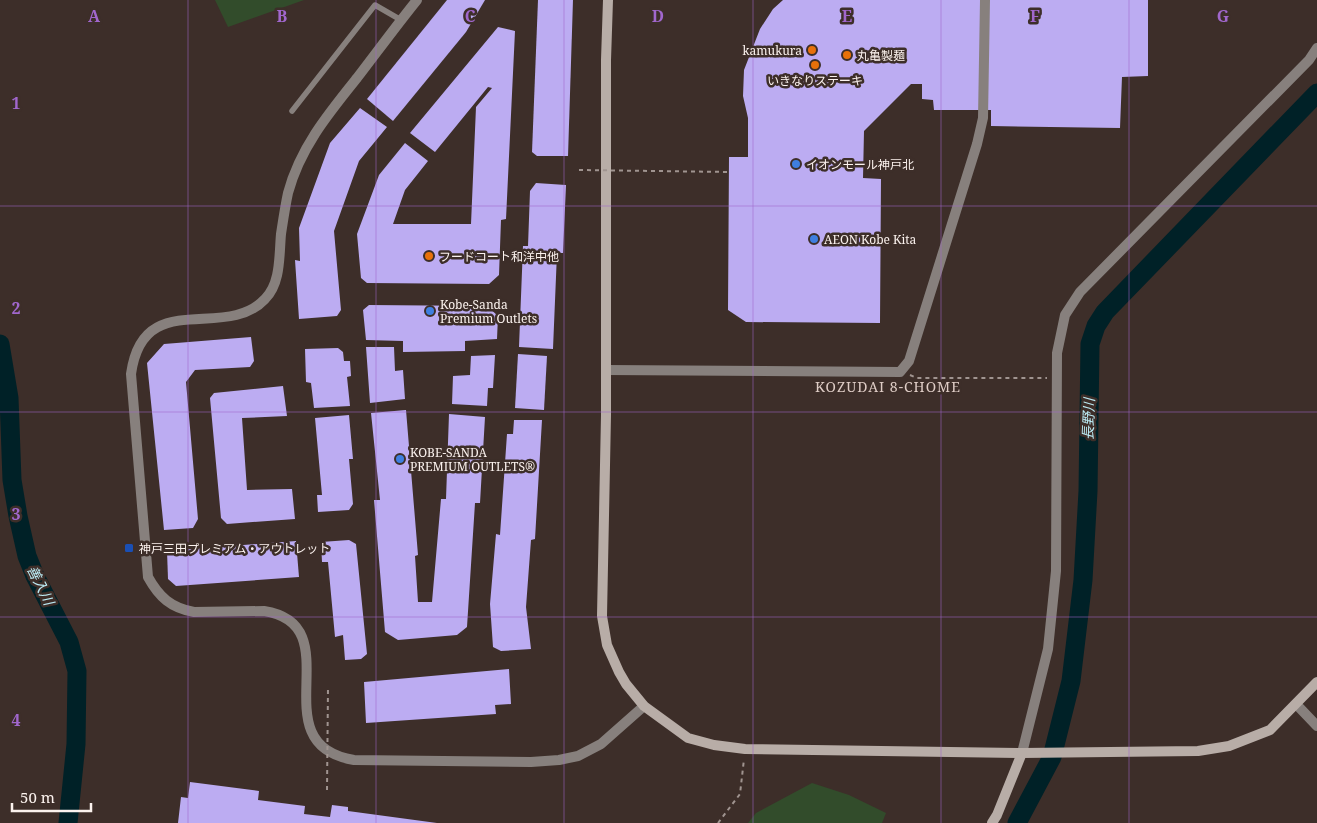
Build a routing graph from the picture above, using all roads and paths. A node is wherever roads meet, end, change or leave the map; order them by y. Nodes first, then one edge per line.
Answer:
1 (417, 0) edge
2 (608, 0) edge
3 (985, 0) edge
4 (401, 20) junction
5 (1317, 48) edge
6 (292, 111) dead end
7 (579, 170) dead end
8 (729, 172) dead end
9 (606, 370) junction
10 (900, 372) junction
11 (1057, 378) junction
12 (1317, 682) edge
13 (328, 688) dead end
14 (1296, 704) junction
15 (644, 706) junction
16 (1317, 726) edge
17 (745, 749) junction
18 (1022, 753) junction
19 (328, 790) dead end
20 (718, 823) edge
21 (992, 823) edge

1 - 4 street
2 - 9 street
3 - 10 street
4 - 6 lane
4 - 15 street
5 - 11 street
7 - 8 path, bridge
9 - 10 street
9 - 15 street
10 - 11 path
11 - 18 street
12 - 14 street
13 - 19 path, bridge
14 - 16 street
14 - 18 street
15 - 17 street
17 - 18 street
17 - 20 path
18 - 21 street

